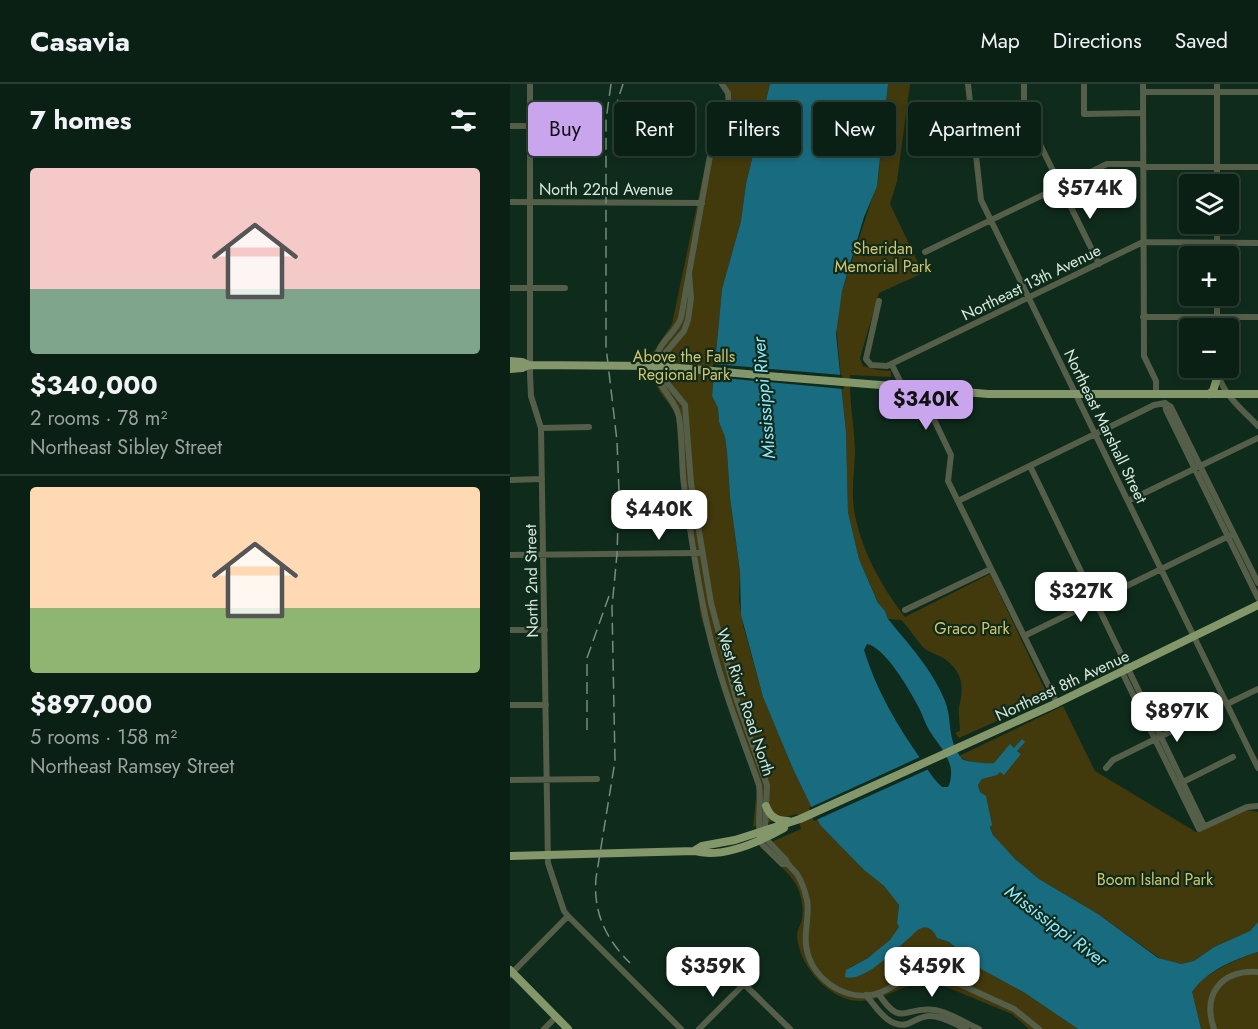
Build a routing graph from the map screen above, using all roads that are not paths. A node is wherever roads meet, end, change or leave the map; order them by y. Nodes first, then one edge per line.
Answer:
1 (530, 84) edge
2 (722, 84) edge
3 (968, 84) edge
4 (1024, 84) edge
5 (1084, 84) edge
6 (1143, 84) edge
7 (1217, 84) edge
8 (1143, 92) junction
9 (1218, 92) junction
10 (1258, 92) edge
11 (530, 102) edge
12 (1142, 113) junction
13 (510, 126) edge
14 (528, 126) edge
15 (530, 156) edge
16 (1143, 165) junction
17 (1217, 167) junction
18 (1258, 167) edge
19 (1217, 174) edge
20 (1060, 186) junction
21 (510, 202) edge
22 (530, 202) junction
23 (702, 203) junction
24 (990, 220) junction
25 (1217, 234) edge
26 (1143, 242) junction
27 (1217, 242) junction
28 (1258, 243) edge
29 (1217, 246) edge
30 (925, 252) dead end
31 (1099, 264) junction
32 (510, 288) edge
33 (530, 288) junction
34 (565, 288) dead end
35 (1029, 299) junction
36 (879, 301) dead end
37 (1217, 306) edge
38 (1143, 317) junction
39 (1218, 317) junction
40 (1258, 317) edge
41 (510, 362) edge
42 (530, 365) junction
43 (892, 365) junction
44 (660, 366) junction
45 (510, 369) edge
46 (1216, 378) edge
47 (1221, 378) edge
48 (1075, 394) junction
49 (1156, 394) junction
50 (1209, 394) junction
51 (1228, 394) junction
52 (1258, 394) edge
53 (1258, 426) edge
54 (589, 427) dead end
55 (541, 428) junction
56 (1094, 434) junction
57 (1258, 438) edge
58 (1030, 466) junction
59 (1197, 468) junction
60 (542, 479) junction
61 (510, 480) edge
62 (958, 501) junction
63 (1128, 501) junction
64 (1231, 535) junction
65 (699, 553) junction
66 (510, 555) edge
67 (543, 555) junction
68 (1160, 569) junction
69 (991, 570) junction
70 (1258, 583) edge
71 (1258, 598) edge
72 (1095, 602) junction
73 (1258, 605) edge
74 (905, 610) dead end
75 (510, 630) edge
76 (545, 630) junction
77 (1024, 636) junction
78 (1193, 637) junction
79 (1125, 671) junction
80 (1258, 689) edge
81 (1057, 703) junction
82 (1227, 704) junction
83 (510, 705) edge
84 (546, 705) junction
85 (1210, 708) dead end
86 (1158, 737) junction
87 (1233, 757) dead end
88 (753, 758) junction
89 (1106, 768) dead end
90 (1258, 768) edge
91 (597, 779) dead end
92 (510, 780) edge
93 (547, 780) junction
94 (1180, 783) junction
95 (766, 806) junction
96 (1257, 806) edge
97 (798, 820) junction
98 (763, 835) junction
99 (548, 855) junction
100 (510, 856) edge
101 (568, 916) junction
102 (1258, 972) edge
103 (511, 973) edge
104 (878, 993) junction
105 (866, 995) junction
106 (556, 1017) junction
107 (544, 1029) edge
108 (568, 1029) edge
109 (681, 1029) edge
110 (699, 1029) edge
111 (790, 1029) edge
112 (966, 1029) edge
113 (979, 1029) edge
114 (1039, 1029) edge
115 (1214, 1029) edge

1 - 11 street, North 2nd Street
2 - 23 street
3 - 24 street, Northeast Marshall Street
4 - 20 street
5 - 12 street
6 - 8 street
7 - 9 street
8 - 9 street
8 - 12 street
9 - 10 street
9 - 17 street
12 - 16 street
13 - 14 street
15 - 22 street, North 2nd Street
16 - 17 street
16 - 20 street
16 - 26 street
17 - 18 street
17 - 19 street
20 - 24 street
20 - 31 street
21 - 22 street, North 22nd Avenue
22 - 23 street, North 22nd Avenue
22 - 33 street, North 2nd Street
23 - 44 street
24 - 30 street
24 - 35 street, Northeast Marshall Street
25 - 27 street
26 - 27 street, Northeast 13th Avenue
26 - 31 street, Northeast 13th Avenue
26 - 38 street
27 - 28 street, Northeast 13th Avenue
27 - 29 street
31 - 35 street, Northeast 13th Avenue
32 - 33 street
33 - 34 street
33 - 42 street, North 2nd Street
35 - 43 street, Northeast 13th Avenue
35 - 48 street, Northeast Marshall Street
36 - 43 street
37 - 39 street
38 - 39 street
38 - 49 street
39 - 40 street
41 - 42 main road
42 - 44 main road
42 - 45 main road
42 - 55 street, North 2nd Street
43 - 62 street
44 - 48 main road, bridge
44 - 65 street, West River Road North
46 - 50 main road
47 - 51 street
48 - 49 main road
48 - 56 street, Northeast Marshall Street
49 - 50 main road
50 - 51 main road
51 - 52 main road
51 - 53 street
54 - 55 street
55 - 60 street, North 2nd Street
56 - 58 street
56 - 59 street
56 - 63 street, Northeast Marshall Street
57 - 59 street
58 - 62 street
58 - 72 street
59 - 63 street
59 - 64 street
60 - 61 street
60 - 67 street, North 2nd Street
62 - 69 street
63 - 68 street, Northeast Marshall Street
64 - 68 street
64 - 70 street
64 - 71 street
65 - 67 street
65 - 88 street, West River Road North
66 - 67 street
67 - 76 street, North 2nd Street
68 - 72 street
68 - 78 street, Northeast Marshall Street
69 - 74 street
69 - 77 street
72 - 77 street
72 - 79 street
73 - 78 main road, Northeast 8th Avenue
75 - 76 street
76 - 84 street, North 2nd Street
77 - 81 street
78 - 79 main road, Northeast 8th Avenue
78 - 82 street, Northeast Marshall Street
79 - 81 main road, Northeast 8th Avenue
79 - 86 street
80 - 82 street
81 - 97 main road, Northeast 8th Avenue
82 - 90 street, Northeast Marshall Street
83 - 84 street
84 - 93 street, North 2nd Street
85 - 86 street
86 - 89 street
86 - 94 street
87 - 94 street
88 - 95 street, West River Road North
88 - 98 street, West River Road North
91 - 93 street
92 - 93 street
93 - 99 street, North 2nd Street
94 - 96 street
95 - 97 main road
95 - 98 street, West River Road North
97 - 98 main road, Northeast 8th Avenue
98 - 99 main road, Northeast 8th Avenue
98 - 105 street
99 - 100 main road, Northeast 8th Avenue
99 - 101 street, North 2nd Street
101 - 103 street
101 - 109 street, North 2nd Street
102 - 115 street
103 - 106 main road
104 - 105 street
104 - 113 street
104 - 114 street
105 - 112 street
106 - 107 street
106 - 108 main road
110 - 111 street

